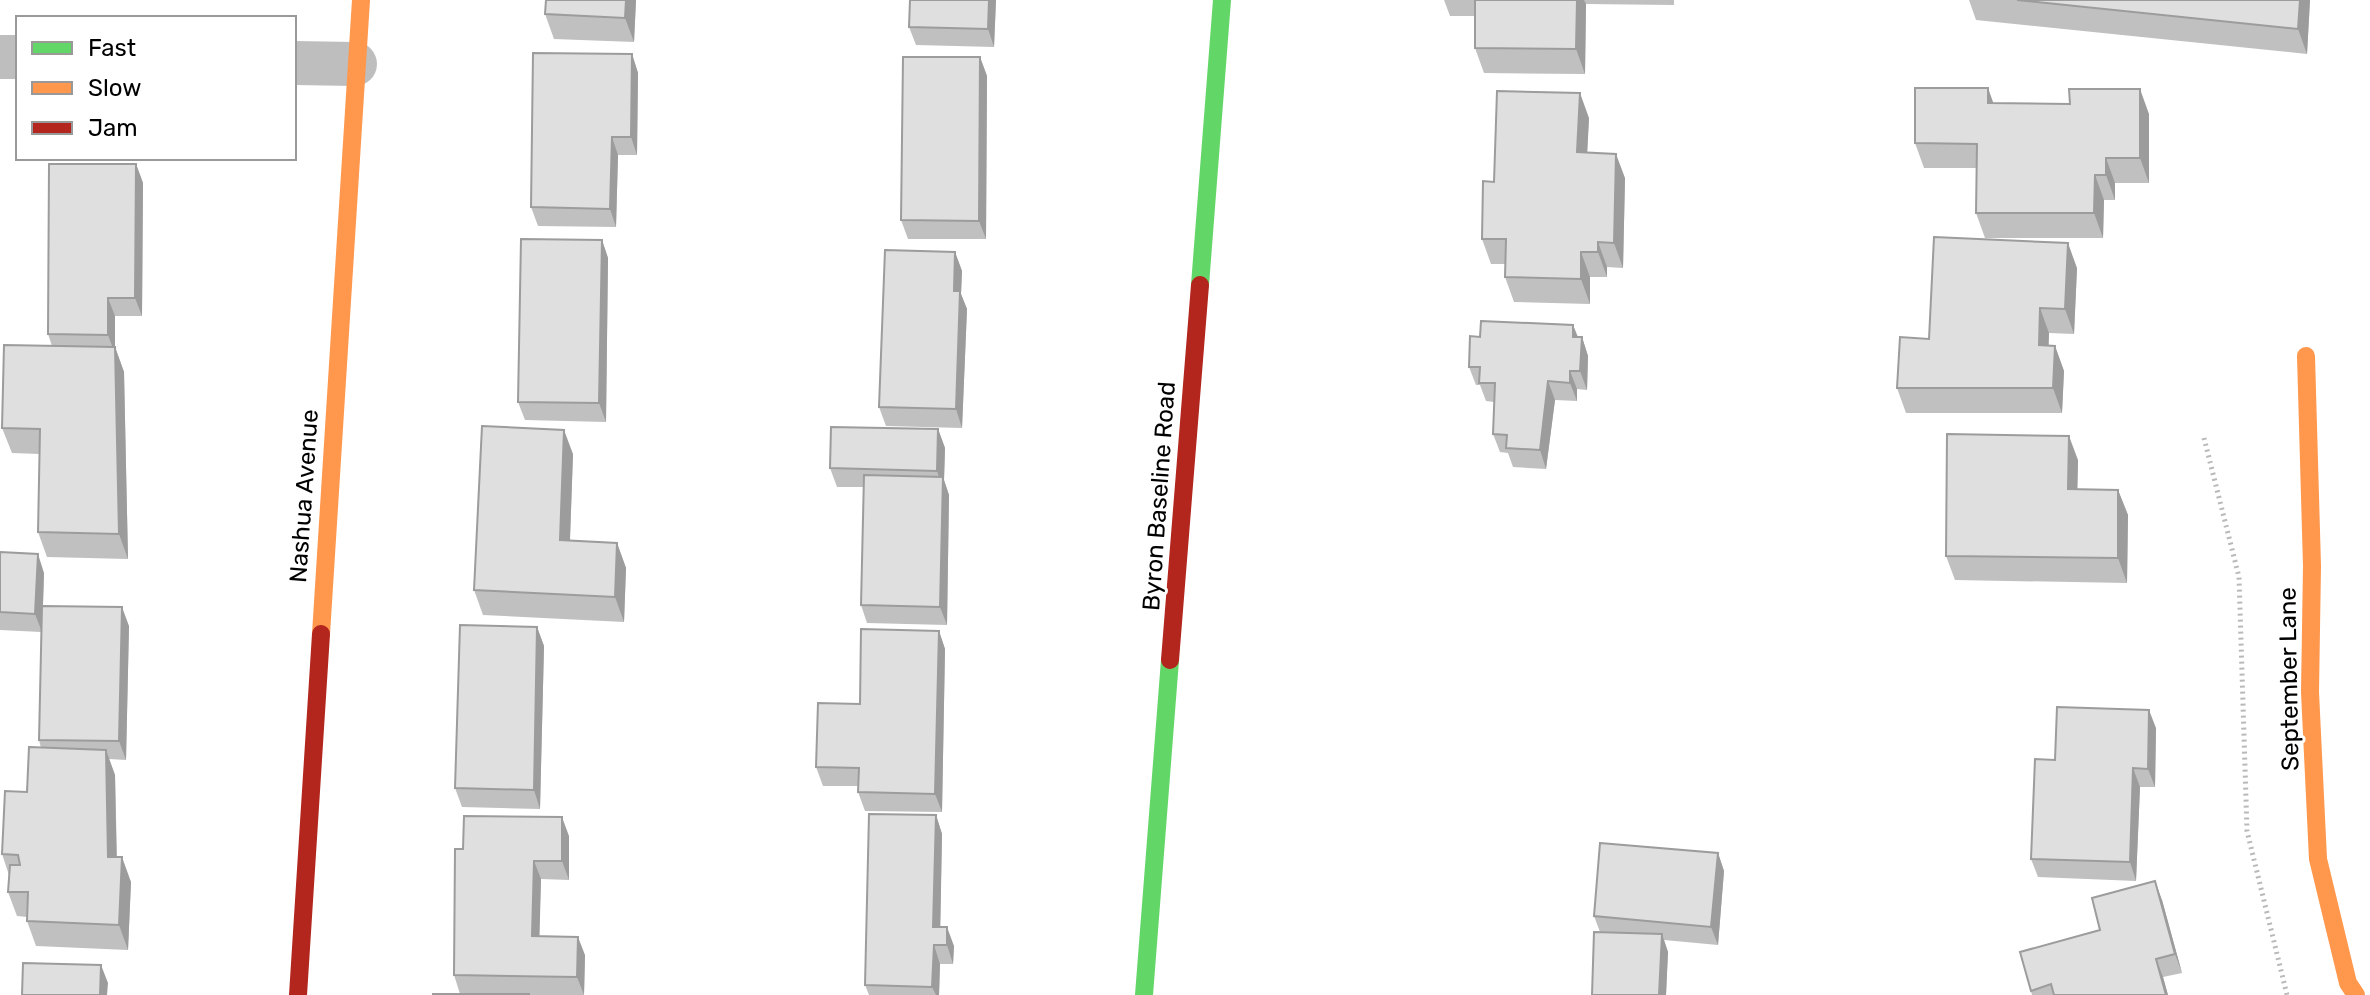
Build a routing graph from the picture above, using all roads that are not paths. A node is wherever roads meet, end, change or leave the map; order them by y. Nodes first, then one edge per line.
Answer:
1 (361, 0) edge
2 (1222, 0) edge
3 (296, 63) edge
4 (355, 64) junction
5 (2306, 356) dead end
6 (298, 995) edge
7 (1144, 995) edge
8 (2356, 995) edge

1 - 4 street, Nashua Avenue
2 - 7 street, Byron Baseline Road
3 - 4 street
4 - 6 street, Nashua Avenue
5 - 8 street, September Lane

